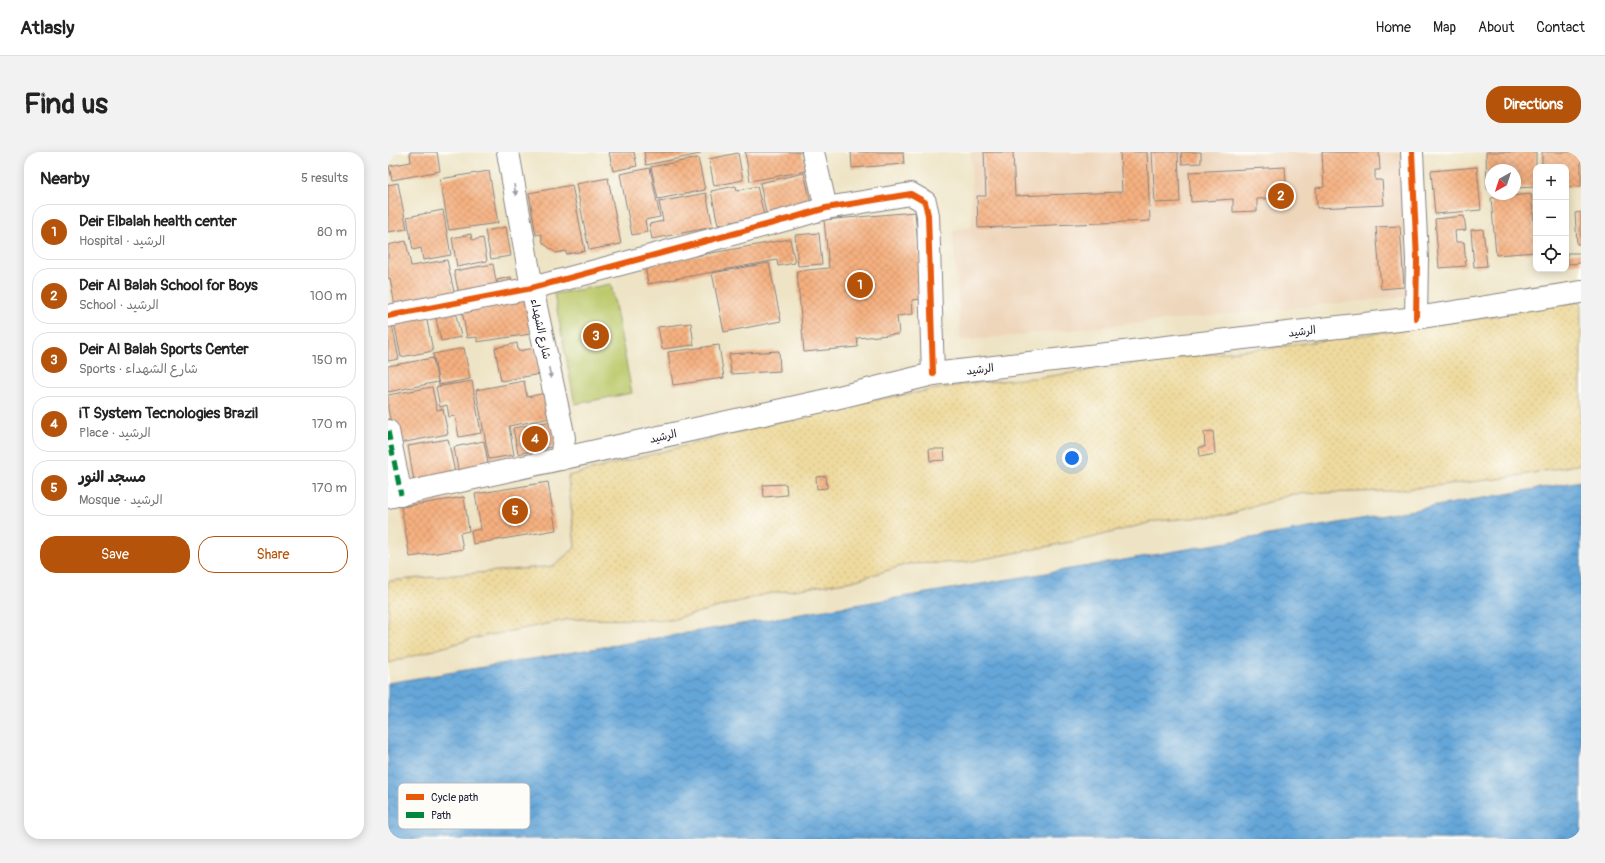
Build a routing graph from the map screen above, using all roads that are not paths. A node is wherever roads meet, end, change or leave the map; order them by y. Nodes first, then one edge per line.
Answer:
1 (508, 152) edge
2 (813, 152) edge
3 (1412, 152) edge
4 (826, 208) junction
5 (532, 288) junction
6 (1581, 292) edge
7 (388, 316) edge
8 (1416, 318) junction
9 (933, 374) junction
10 (388, 432) edge
11 (561, 459) junction
12 (394, 496) edge

1 -> 5 main road, شارع الشهداء
2 - 4 main road
3 - 8 main road
4 - 5 main road
4 - 9 main road
5 - 7 main road
5 -> 11 main road, شارع الشهداء
6 - 8 main road, الرشيد
8 - 9 main road, الرشيد
9 - 11 main road, الرشيد
10 - 12 main road
11 - 12 main road, الرشيد

